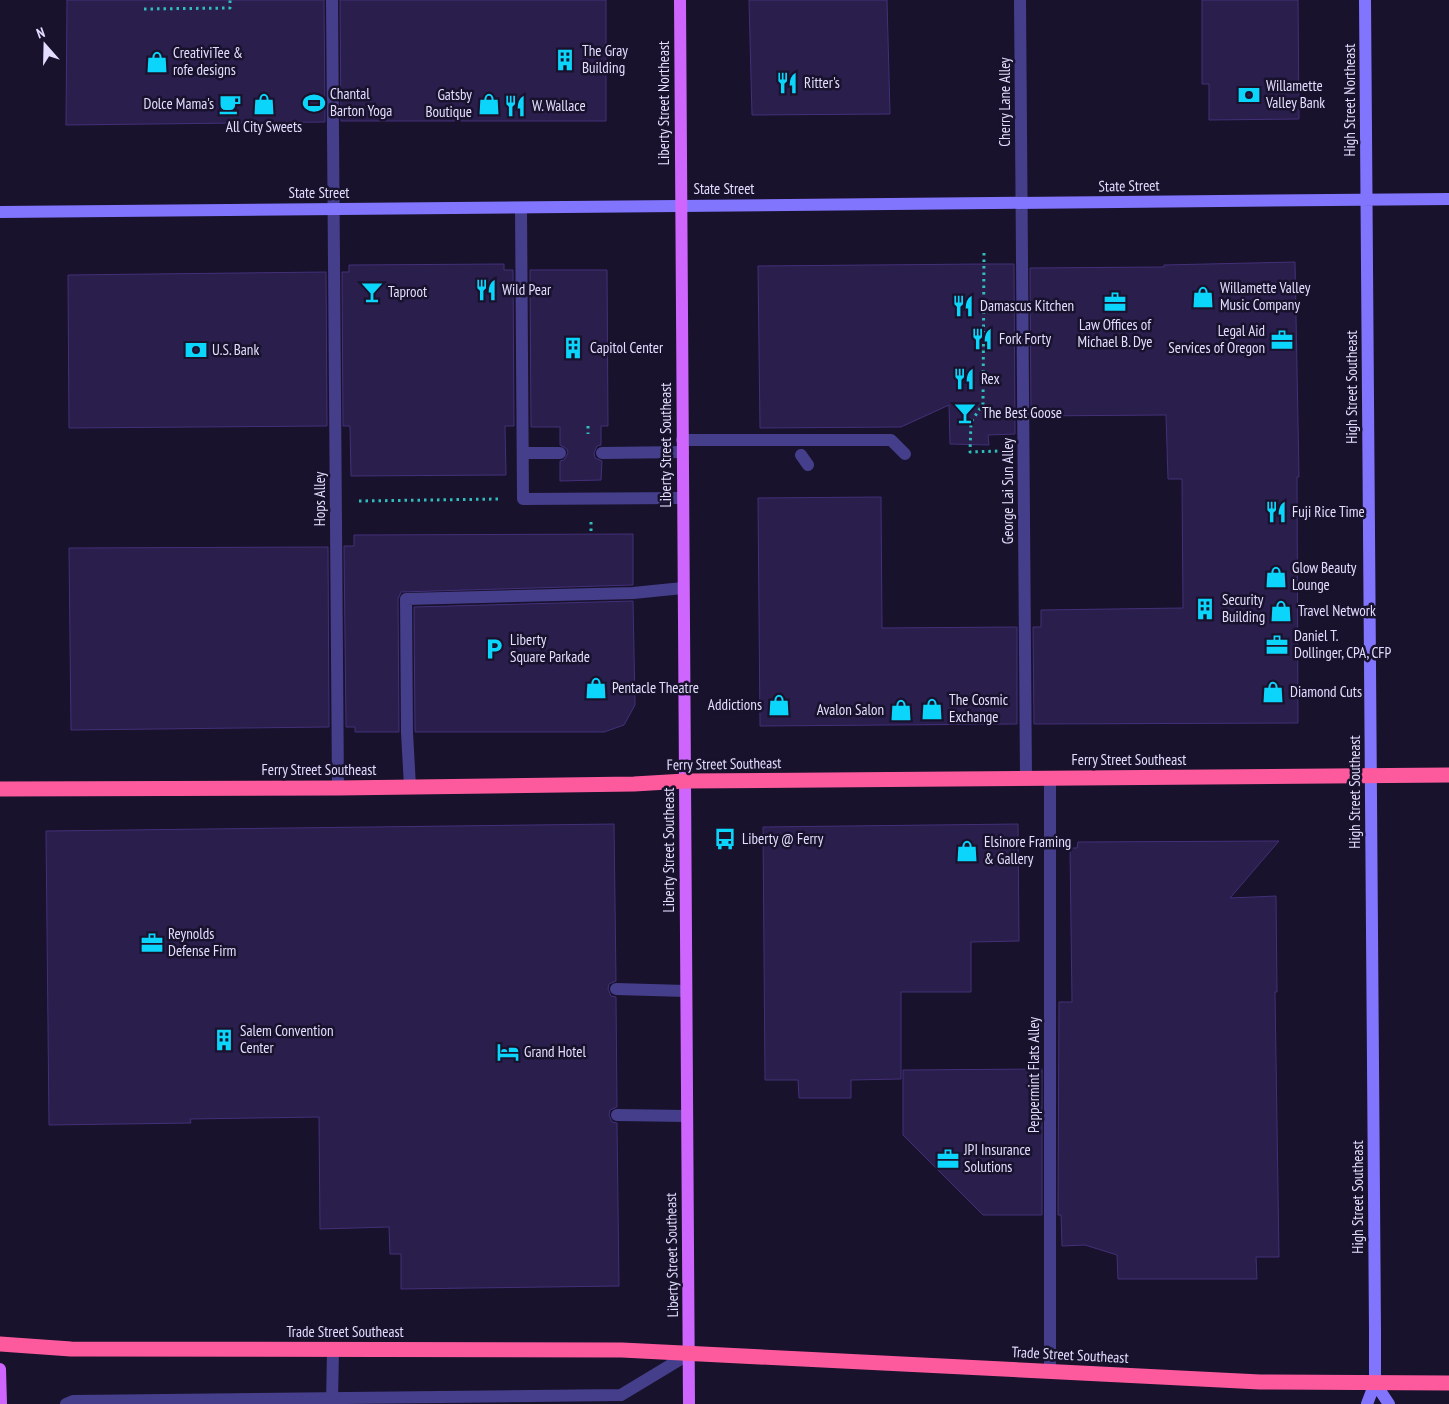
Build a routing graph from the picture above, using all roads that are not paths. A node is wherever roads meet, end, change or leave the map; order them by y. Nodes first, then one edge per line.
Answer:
1 (332, 0) edge
2 (680, 0) edge
3 (1020, 0) edge
4 (1365, 0) edge
5 (1449, 199) edge
6 (1367, 200) junction
7 (1022, 203) junction
8 (681, 206) junction
9 (521, 208) junction
10 (334, 210) junction
11 (0, 212) edge
12 (682, 446) junction
13 (602, 452) dead end
14 (523, 453) junction
15 (560, 453) dead end
16 (905, 454) dead end
17 (683, 498) junction
18 (683, 588) junction
19 (1371, 775) junction
20 (1449, 775) edge
21 (1026, 778) junction
22 (1050, 778) junction
23 (685, 781) junction
24 (410, 787) junction
25 (338, 788) junction
26 (0, 789) edge
27 (616, 989) dead end
28 (686, 990) junction
29 (617, 1115) dead end
30 (686, 1116) junction
31 (0, 1344) edge
32 (333, 1350) junction
33 (689, 1354) junction
34 (0, 1369) edge
35 (1050, 1372) junction
36 (1375, 1383) junction
37 (1449, 1383) edge
38 (332, 1401) edge
39 (1, 1404) edge
40 (66, 1404) edge
41 (689, 1404) edge
42 (1367, 1404) edge
43 (1389, 1404) edge

1 - 10 lane, Hops Alley
2 - 8 main road, Liberty Street Northeast
3 - 7 lane, Cherry Lane Alley
4 - 6 main road, High Street Northeast
5 - 6 main road, State Street
6 - 7 main road, State Street
6 - 19 main road, High Street Southeast
7 - 8 main road, State Street
7 - 21 lane, George Lai Sun Alley
8 - 9 main road, State Street
8 - 12 main road, Liberty Street Southeast
9 - 10 main road, State Street
9 - 14 lane
10 - 11 main road, State Street
10 - 25 lane, Hops Alley
12 - 13 lane
12 - 16 lane
12 - 17 main road, Liberty Street Southeast
14 - 15 lane
14 - 17 lane
17 - 18 main road, Liberty Street Southeast
18 - 23 main road, Liberty Street Southeast
18 - 24 lane
19 - 20 highway, Ferry Street Southeast
19 - 22 highway, Ferry Street Southeast
19 - 36 main road, High Street Southeast
21 - 22 highway, Ferry Street Southeast
21 - 23 highway, Ferry Street Southeast
22 - 35 lane, Peppermint Flats Alley
23 - 24 highway, Ferry Street Southeast
23 - 28 main road, Liberty Street Southeast
24 - 25 highway, Ferry Street Southeast
25 - 26 highway, Ferry Street Southeast
27 - 28 lane
28 - 30 main road, Liberty Street Southeast
29 - 30 lane
30 - 33 main road, Liberty Street Southeast
31 - 32 highway, Trade Street Southeast
32 - 33 highway, Trade Street Southeast
32 - 38 lane
33 - 35 highway, Trade Street Southeast
33 - 38 lane
33 - 41 main road, Liberty Street Southeast
34 - 39 main road
35 - 36 highway, Trade Street Southeast
36 - 37 highway, Trade Street Southeast
36 - 42 main road, High Street Southeast
36 - 43 main road
38 - 40 lane

